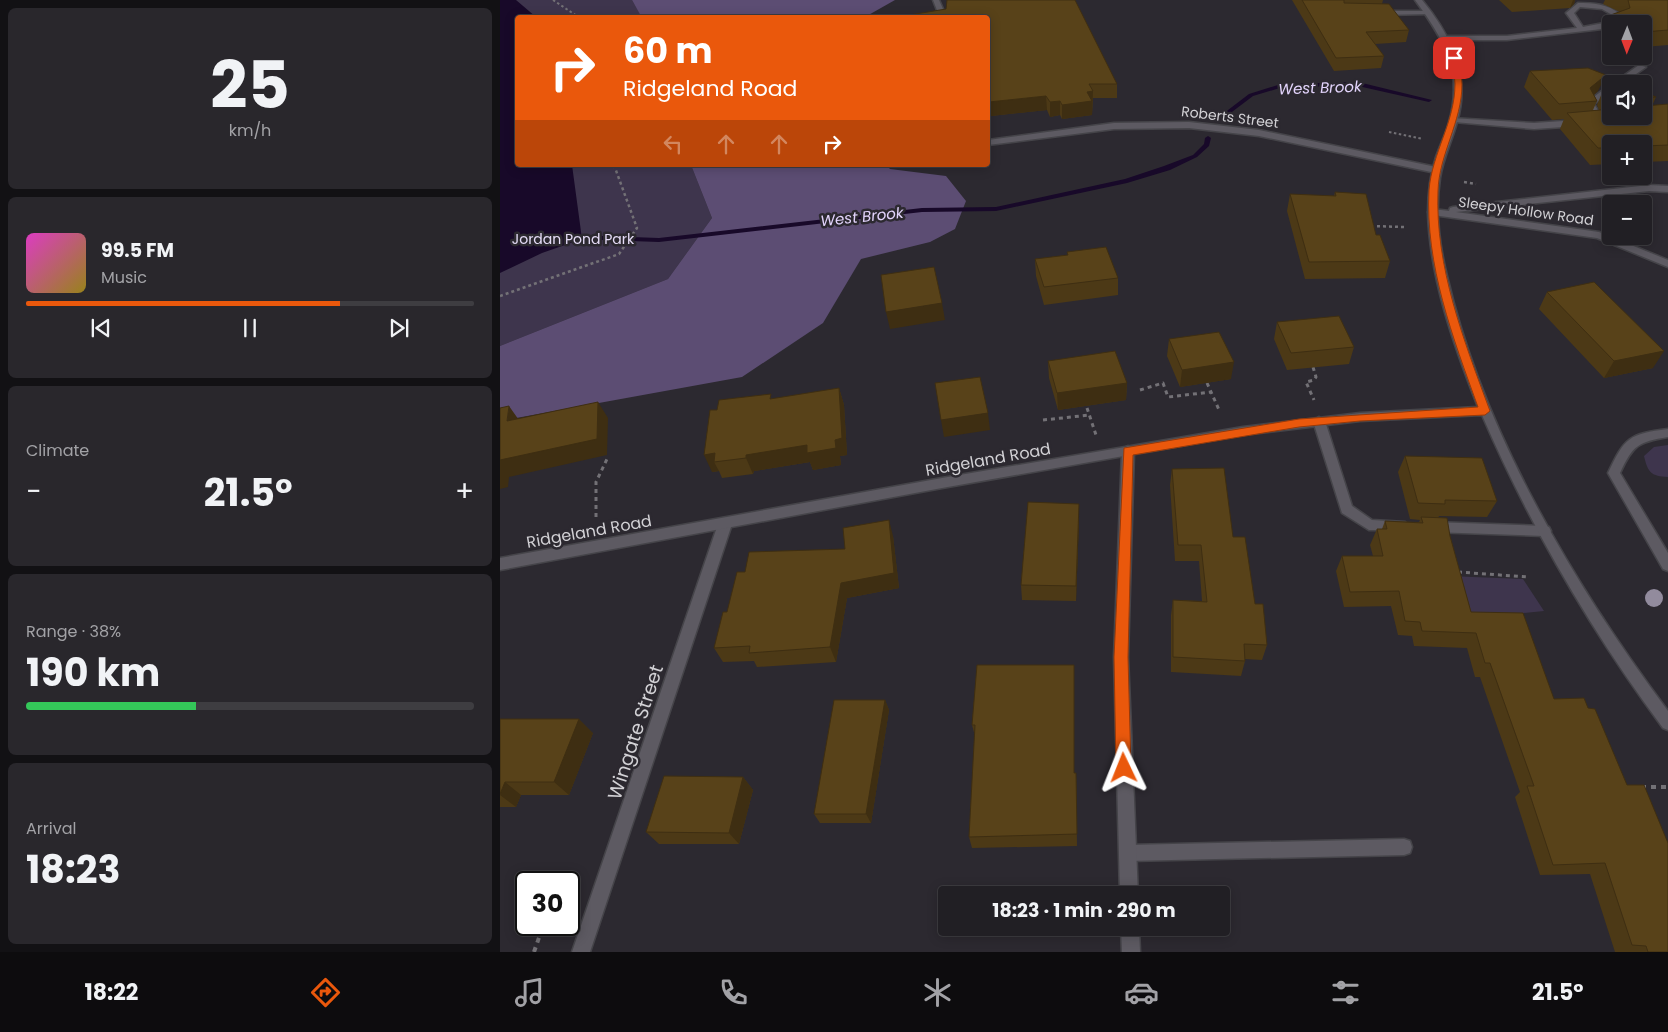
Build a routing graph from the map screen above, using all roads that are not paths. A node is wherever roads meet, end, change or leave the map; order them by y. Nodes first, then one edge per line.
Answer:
1 (936, 0) edge
2 (1418, 0) edge
3 (1369, 13) edge
4 (1428, 13) junction
5 (943, 15) edge
6 (1618, 15) edge
7 (1602, 26) edge
8 (1581, 29) junction
9 (1445, 38) junction
10 (1642, 68) dead end
11 (1631, 75) edge
12 (1602, 95) edge
13 (1454, 120) junction
14 (1602, 121) edge
15 (1596, 122) junction
16 (990, 143) edge
17 (1436, 170) junction
18 (1668, 189) edge
19 (1433, 212) junction
20 (1668, 264) edge
21 (1485, 411) junction
22 (1319, 421) junction
23 (1668, 433) edge
24 (1128, 451) junction
25 (725, 524) junction
26 (1544, 531) junction
27 (500, 564) edge
28 (1668, 564) edge
29 (1668, 723) edge
30 (1404, 847) dead end
31 (1128, 853) junction
32 (1129, 886) edge
33 (1130, 936) edge
34 (581, 952) edge
35 (1131, 952) edge

1 - 5 street
2 - 4 street
3 - 4 street
4 - 9 street
6 - 8 street
7 - 8 street
8 - 9 street
9 - 13 street
10 - 11 street
12 - 15 street
13 - 15 street
13 - 17 street
14 - 15 street
16 - 17 street, Roberts Street
17 - 19 street
18 - 19 street
19 - 20 street, Sleepy Hollow Road
19 - 21 street
21 - 22 street, Ridgeland Road
21 - 26 street
22 - 24 street, Ridgeland Road
22 - 26 street
23 - 28 street
24 - 25 street, Ridgeland Road
24 - 31 street
25 - 27 street, Ridgeland Road
25 - 34 street, Wingate Street
26 - 29 street
30 - 31 street
31 - 32 street
33 - 35 street

